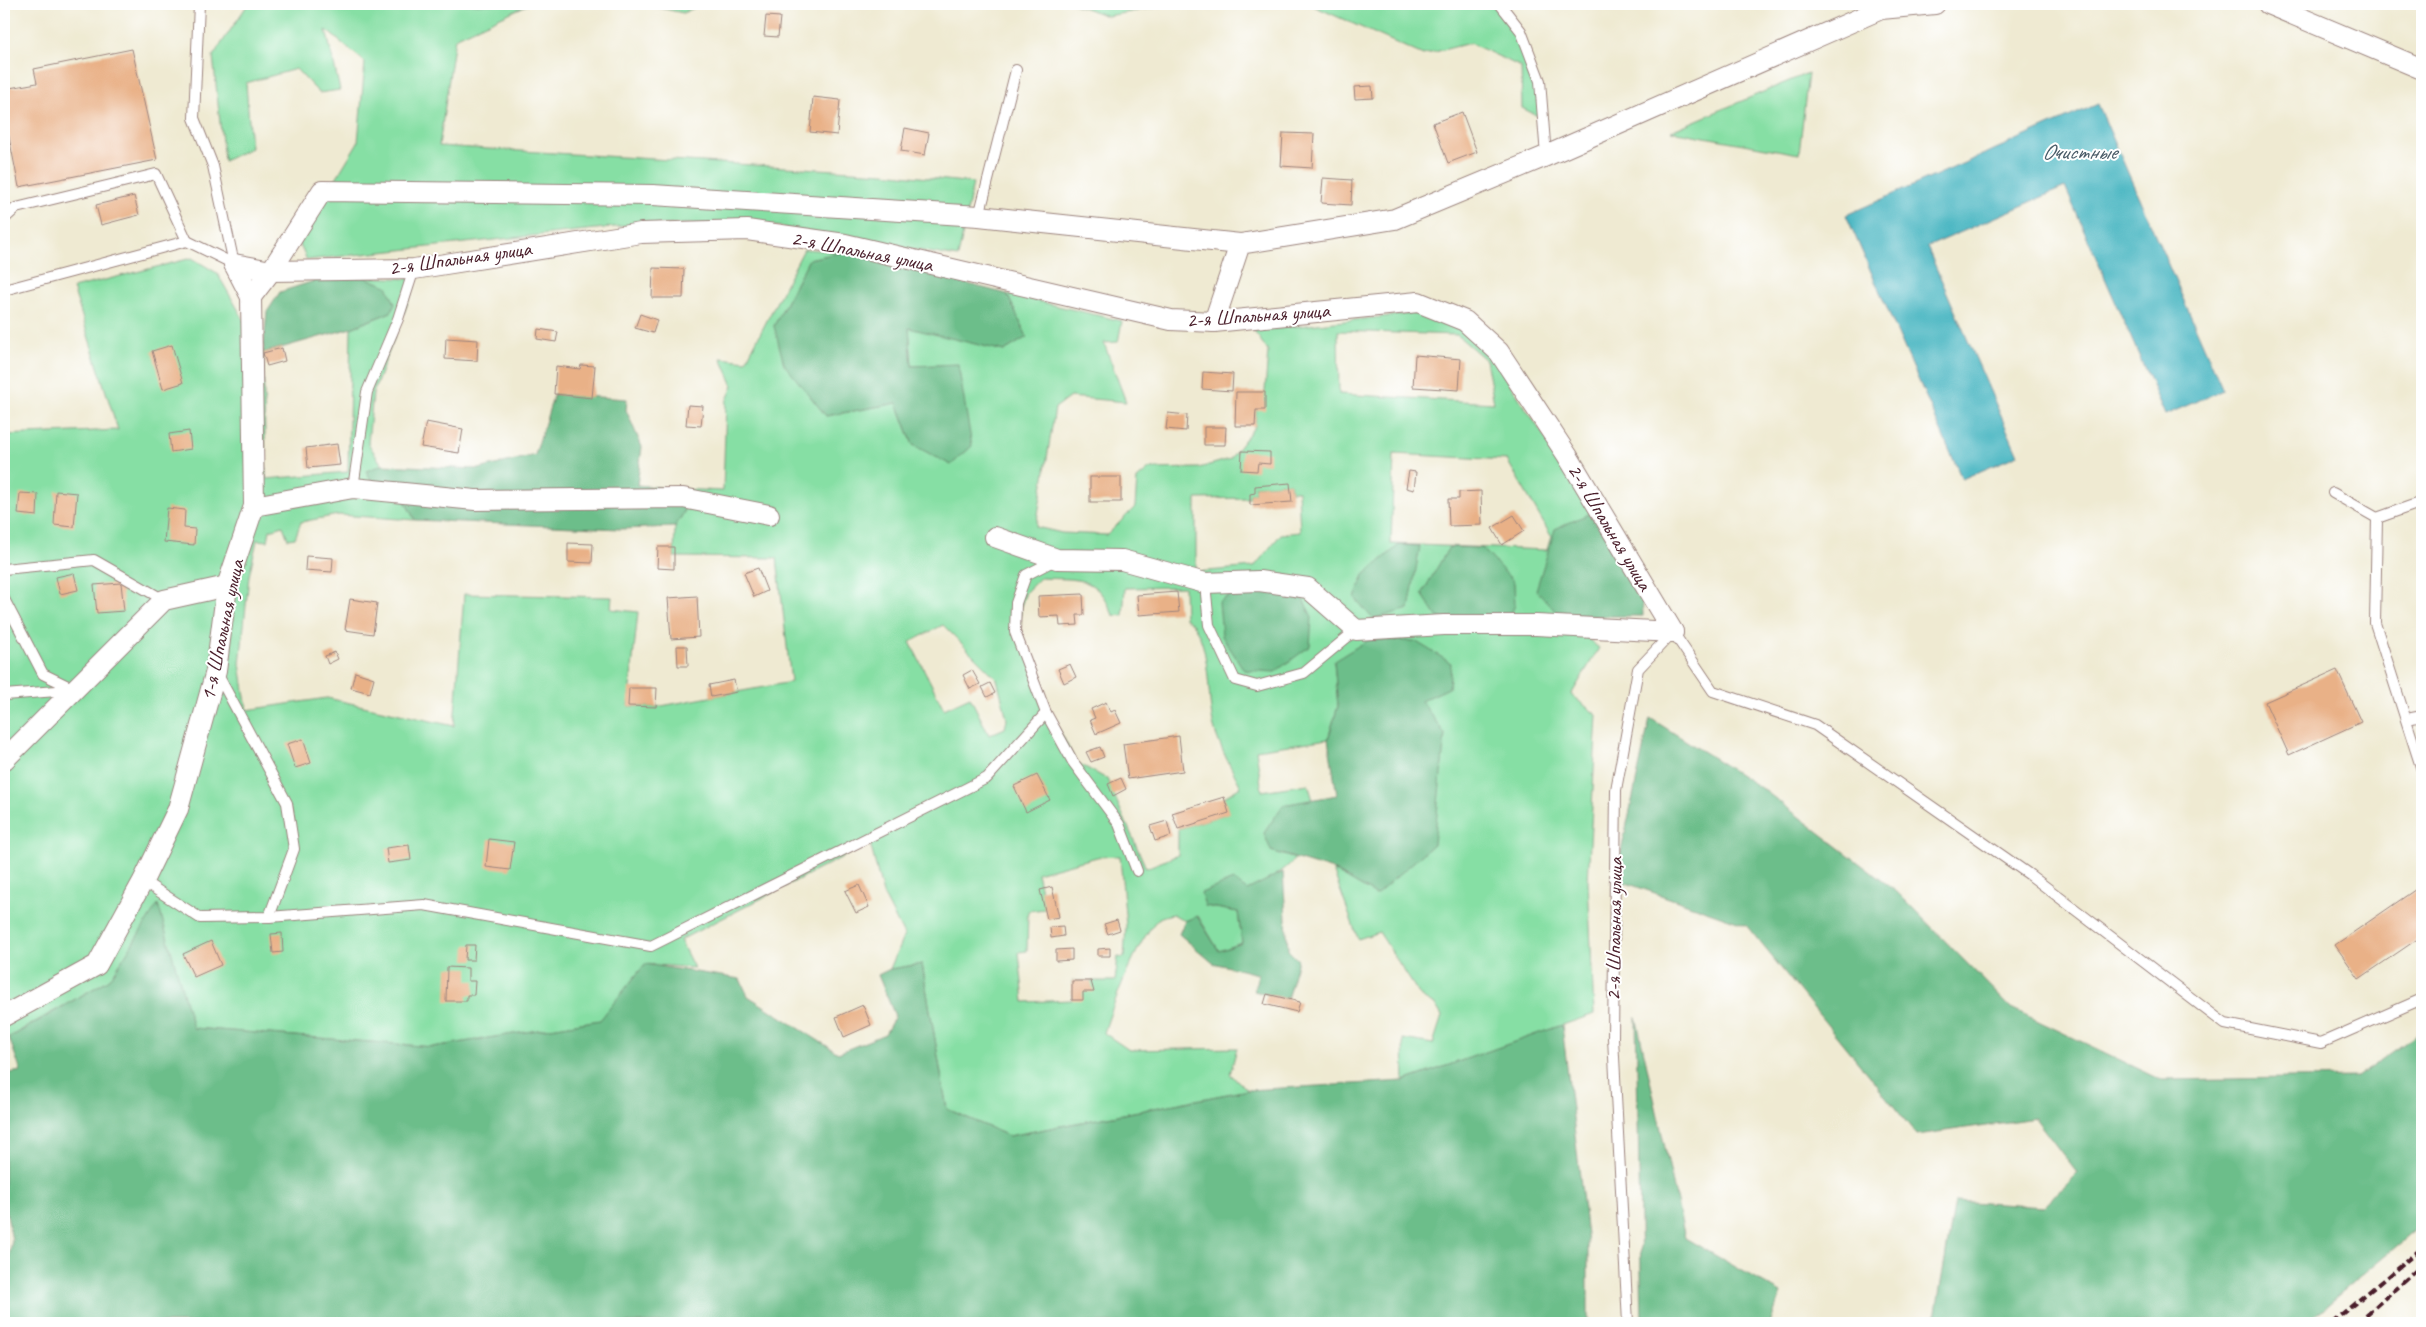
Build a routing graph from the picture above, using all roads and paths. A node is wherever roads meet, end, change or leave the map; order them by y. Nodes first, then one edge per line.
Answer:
1 (199, 4) edge
2 (1500, 4) edge
3 (1935, 4) edge
4 (2268, 4) edge
5 (2422, 69) edge
6 (1016, 70) dead end
7 (1546, 156) junction
8 (979, 216) junction
9 (4, 219) edge
10 (187, 241) junction
11 (1240, 244) junction
12 (234, 264) junction
13 (414, 269) junction
14 (271, 271) junction
15 (4, 290) edge
16 (250, 297) junction
17 (1214, 322) junction
18 (353, 488) junction
19 (2333, 493) dead end
20 (2422, 502) edge
21 (254, 506) junction
22 (769, 515) dead end
23 (2377, 518) junction
24 (995, 537) dead end
25 (1058, 559) junction
26 (4, 569) edge
27 (1206, 583) junction
28 (227, 586) junction
29 (4, 599) edge
30 (164, 600) junction
31 (1356, 630) junction
32 (1673, 632) junction
33 (216, 671) junction
34 (76, 690) junction
35 (4, 695) edge
36 (1046, 713) junction
37 (2422, 716) edge
38 (2407, 719) junction
39 (4, 760) edge
40 (2422, 770) edge
41 (1138, 871) dead end
42 (143, 881) junction
43 (269, 917) junction
44 (2422, 999) edge
45 (4, 1015) edge
46 (1628, 1323) edge

1 - 12 lane
2 - 7 lane
3 - 7 street
4 - 5 street
6 - 8 lane
7 - 11 street
8 - 11 street
8 - 14 street
9 - 10 lane
10 - 12 lane
10 - 15 lane
11 - 17 street
12 - 14 street, 2-я Шпальная улица
12 - 16 street, 1-я Шпальная улица
13 - 14 street, 2-я Шпальная улица
13 - 17 street, 2-я Шпальная улица
13 - 18 lane
14 - 16 street
16 - 21 street, 1-я Шпальная улица
17 - 32 street, 2-я Шпальная улица
18 - 21 street
18 - 22 street
19 - 23 lane
20 - 23 lane
21 - 28 street, 1-я Шпальная улица
23 - 38 lane
24 - 25 street
25 - 27 street
25 - 36 lane
26 - 30 lane
27 - 31 street
27 - 31 lane
28 - 30 street
28 - 33 street, 1-я Шпальная улица
29 - 34 lane
30 - 34 street
31 - 32 street
32 - 44 lane
32 - 46 lane, 2-я Шпальная улица
33 - 42 street, 1-я Шпальная улица
33 - 43 lane
34 - 35 lane
34 - 39 street
36 - 41 lane
36 - 43 lane
37 - 38 lane
38 - 40 lane
42 - 43 lane
42 - 45 street, 1-я Шпальная улица

